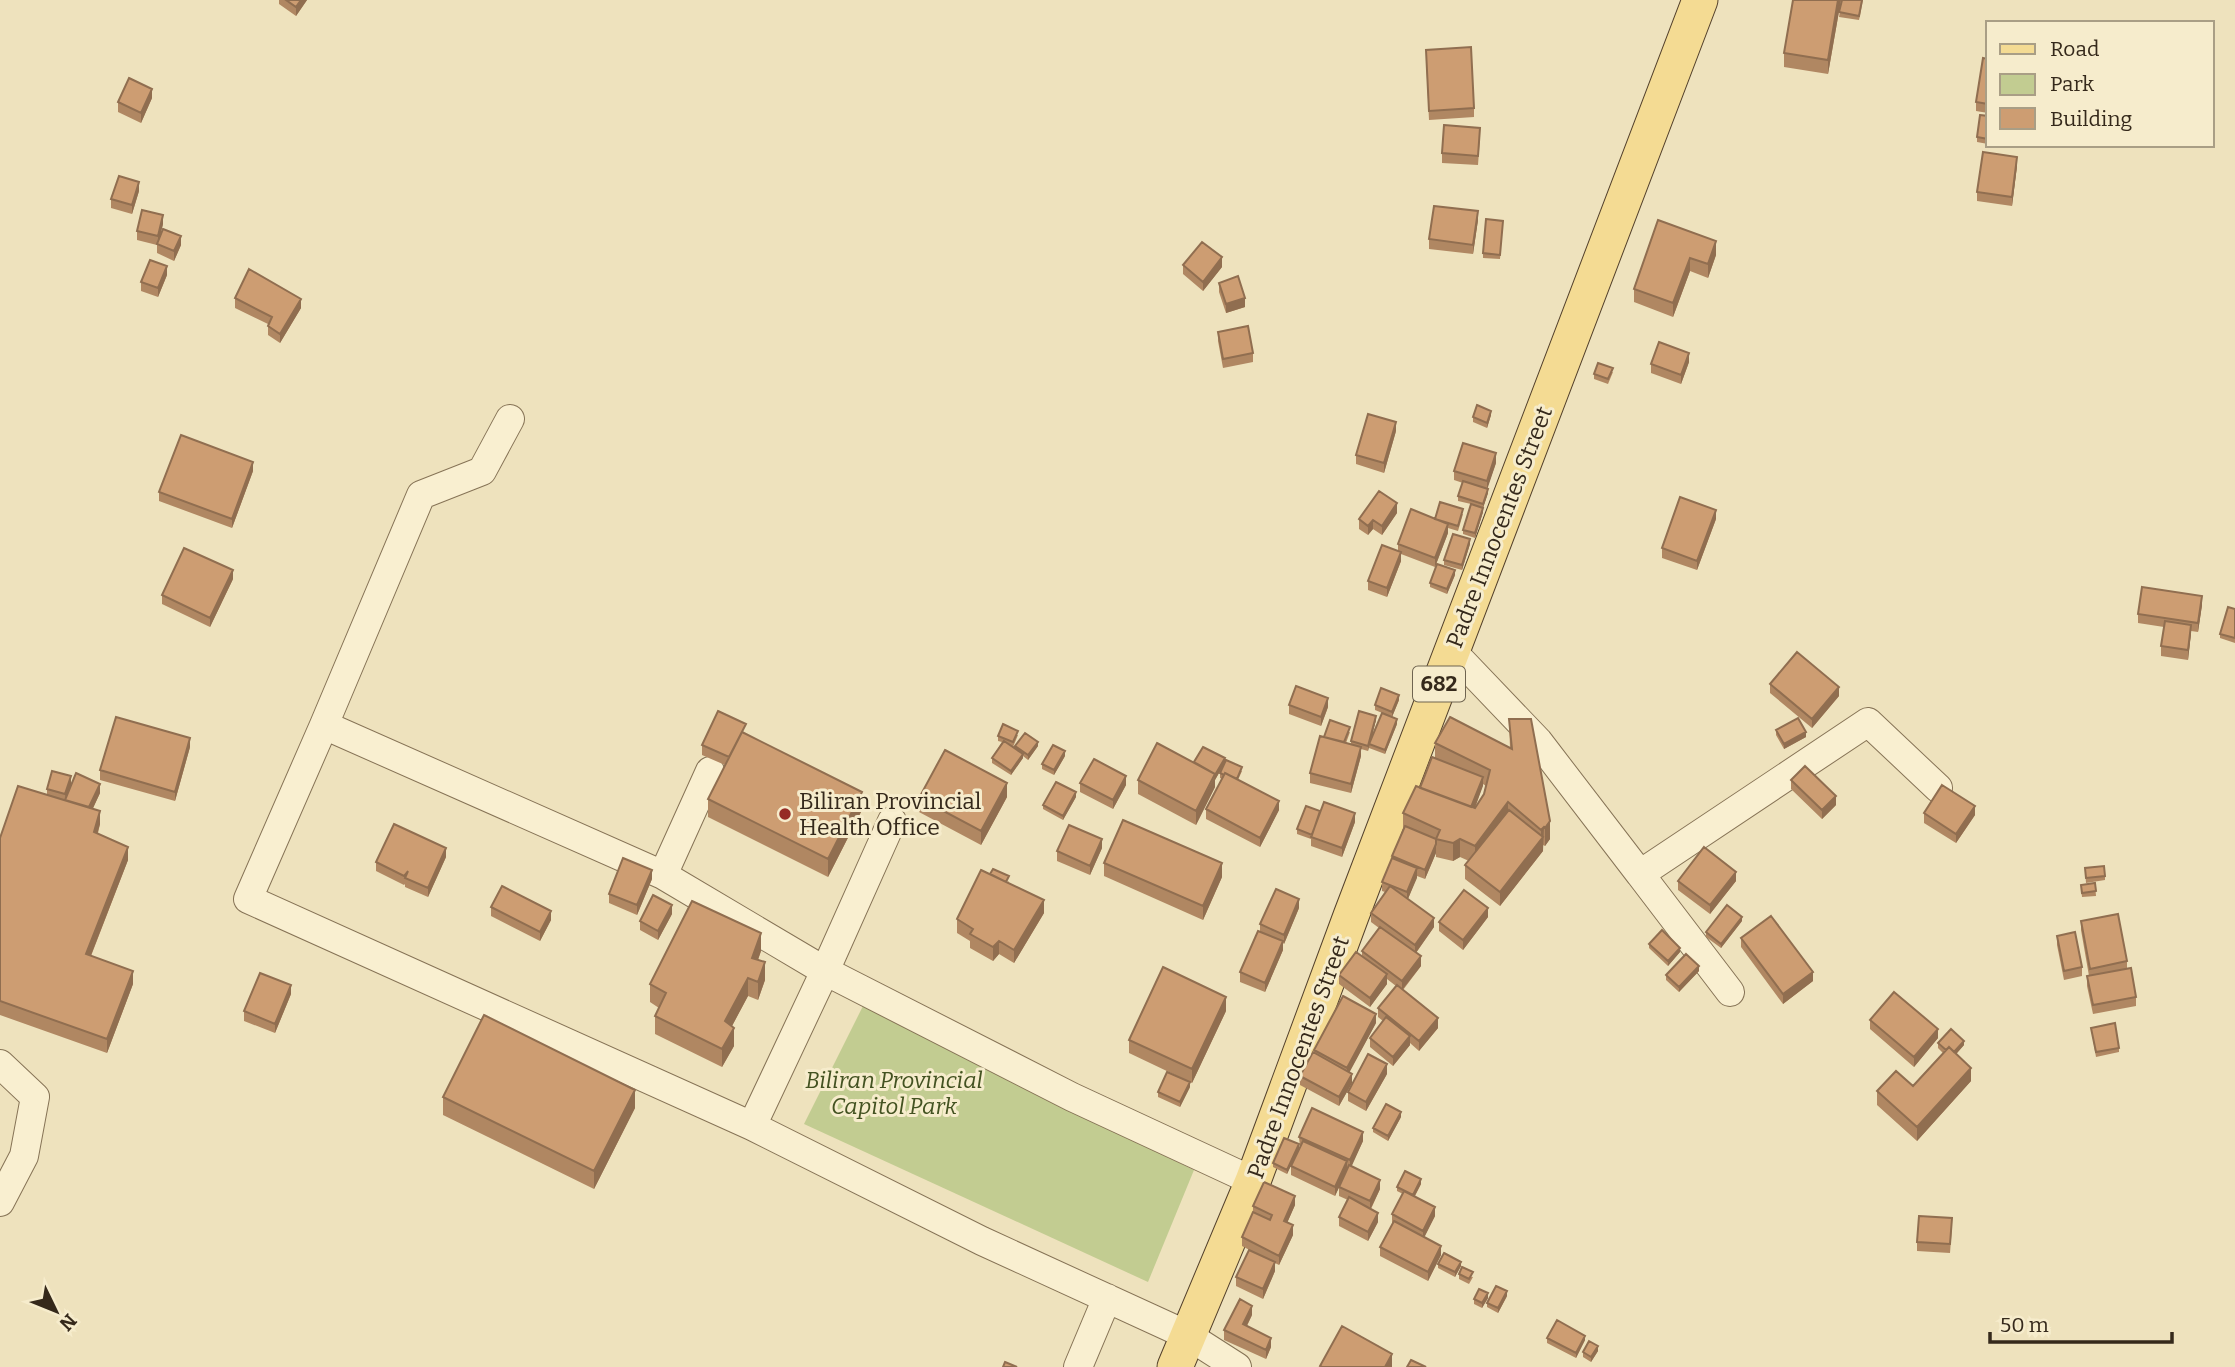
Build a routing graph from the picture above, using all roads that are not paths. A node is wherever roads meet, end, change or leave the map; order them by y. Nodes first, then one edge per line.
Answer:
1 (1700, 0) edge
2 (510, 419) dead end
3 (1452, 651) junction
4 (324, 726) junction
5 (710, 771) dead end
6 (1938, 788) edge
7 (892, 821) dead end
8 (1640, 874) junction
9 (663, 875) junction
10 (825, 971) junction
11 (1730, 992) dead end
12 (0, 1064) edge
13 (752, 1126) junction
14 (1253, 1181) junction
15 (0, 1202) edge
16 (1107, 1298) junction
17 (1187, 1335) junction
18 (1078, 1367) edge
19 (1175, 1367) edge
20 (1237, 1367) edge

1 - 3 main road, Padre Innocentes Street / 682
2 - 4 street
3 - 8 street
3 - 14 main road, Padre Innocentes Street / 682
4 - 9 street
4 - 13 street
5 - 9 street
6 - 8 street
7 - 10 street
8 - 11 street
9 - 10 street
10 - 13 street
10 - 14 street
12 - 15 street
13 - 16 street
14 - 17 main road, Padre Innocentes Street / 682
16 - 17 street
16 - 18 street
17 - 19 main road, Padre Innocentes Street / 682
17 - 20 street

